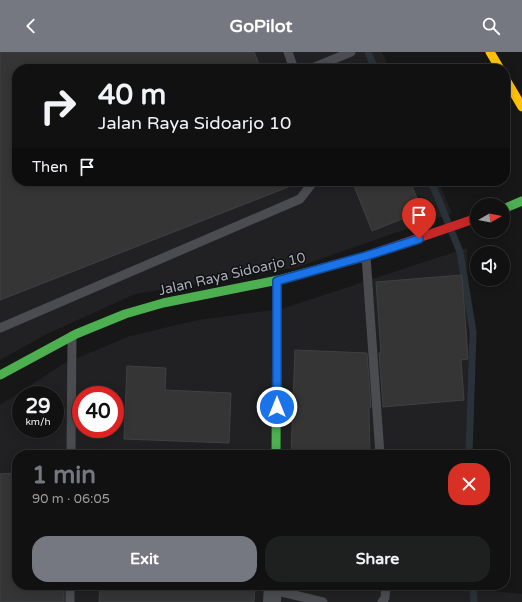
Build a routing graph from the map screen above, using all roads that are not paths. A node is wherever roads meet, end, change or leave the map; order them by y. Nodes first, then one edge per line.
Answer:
1 (288, 52) edge
2 (351, 52) edge
3 (490, 52) edge
4 (292, 64) edge
5 (322, 64) edge
6 (497, 64) edge
7 (510, 87) edge
8 (522, 107) edge
9 (310, 186) edge
10 (522, 201) edge
11 (510, 205) edge
12 (470, 221) edge
13 (366, 256) junction
14 (277, 281) junction
15 (0, 328) edge
16 (72, 335) junction
17 (0, 375) edge
18 (71, 450) edge
19 (276, 450) edge
20 (380, 450) edge
21 (70, 590) edge
22 (386, 590) edge
23 (273, 592) edge
24 (70, 602) edge
25 (323, 602) edge
26 (382, 602) edge

1 - 4 lane
2 - 5 lane
3 - 6 main road
7 - 8 main road
9 - 15 lane
10 - 11 main road
12 - 13 main road, Jalan Raya Sidoarjo 10
13 - 14 main road, Jalan Raya Sidoarjo 10
13 - 20 lane
14 - 16 main road, Jalan Raya Sidoarjo 10
14 - 19 main road
16 - 17 main road, Jalan Raya Sidoarjo 10
16 - 18 lane
21 - 24 lane
22 - 26 lane
23 - 25 lane

